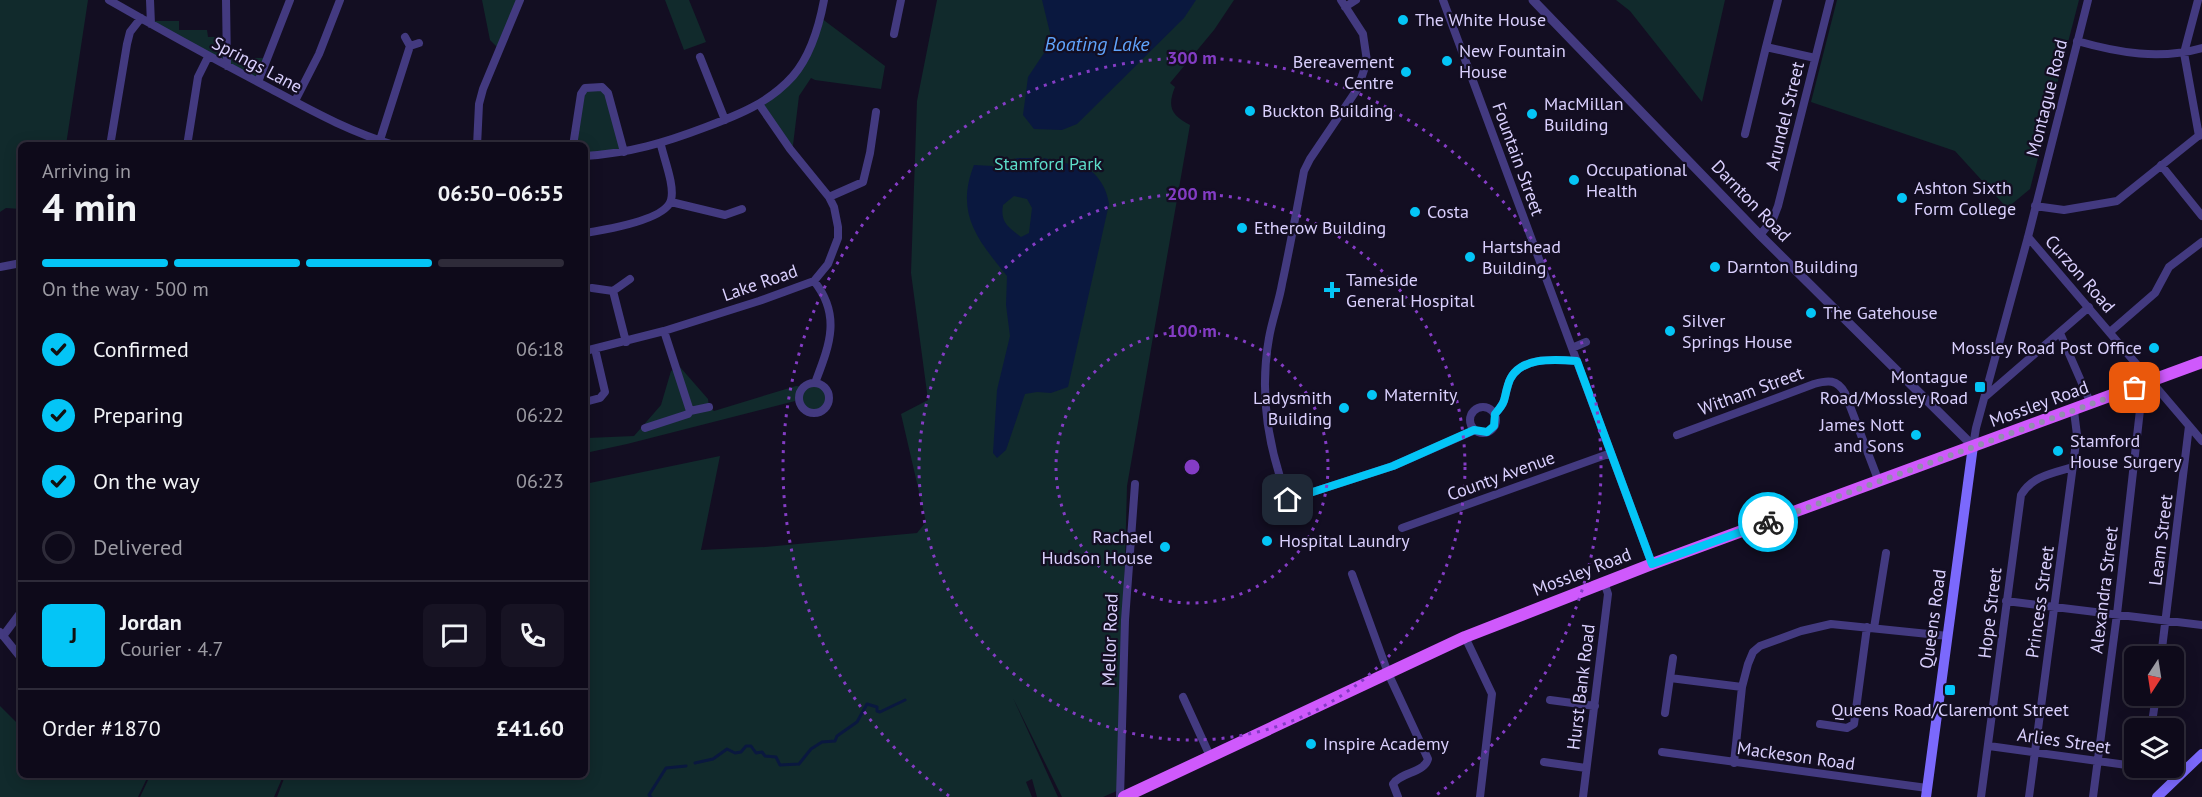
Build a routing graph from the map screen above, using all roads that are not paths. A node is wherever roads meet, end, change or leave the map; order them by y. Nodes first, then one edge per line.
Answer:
1 (109, 0) edge
2 (150, 0) edge
3 (226, 0) edge
4 (290, 0) edge
5 (339, 0) edge
6 (520, 0) edge
7 (824, 0) edge
8 (902, 0) edge
9 (1356, 0) edge
10 (1443, 0) edge
11 (1533, 0) edge
12 (1779, 0) edge
13 (1830, 0) edge
14 (2088, 0) edge
15 (2198, 0) edge
16 (1343, 3) edge
17 (141, 18) junction
18 (151, 24) junction
19 (894, 34) dead end
20 (405, 37) dead end
21 (2078, 40) junction
22 (419, 43) dead end
23 (410, 46) junction
24 (1766, 47) junction
25 (2202, 48) edge
26 (2184, 53) junction
27 (208, 57) junction
28 (700, 57) dead end
29 (1815, 58) junction
30 (227, 66) junction
31 (258, 82) junction
32 (295, 101) junction
33 (759, 104) junction
34 (876, 112) dead end
35 (725, 120) junction
36 (1745, 134) dead end
37 (2200, 134) edge
38 (380, 140) junction
39 (111, 142) edge
40 (188, 142) edge
41 (386, 142) edge
42 (477, 142) edge
43 (574, 142) edge
44 (661, 145) junction
45 (624, 152) junction
46 (588, 156) edge
47 (2161, 165) junction
48 (829, 197) junction
49 (671, 202) junction
50 (2035, 206) junction
51 (742, 209) dead end
52 (2202, 216) edge
53 (588, 233) edge
54 (1760, 235) junction
55 (2028, 237) junction
56 (2202, 242) edge
57 (18, 264) edge
58 (0, 267) edge
59 (630, 279) dead end
60 (814, 281) junction
61 (592, 288) dead end
62 (613, 291) junction
63 (2089, 307) junction
64 (664, 332) junction
65 (2110, 332) junction
66 (2060, 333) junction
67 (626, 342) junction
68 (1586, 342) dead end
69 (1572, 348) junction
70 (595, 349) junction
71 (588, 350) edge
72 (1577, 361) junction
73 (2202, 362) edge
74 (2150, 382) junction
75 (814, 383) junction
76 (2135, 388) junction
77 (1986, 396) junction
78 (588, 401) edge
79 (2091, 404) junction
80 (709, 407) dead end
81 (690, 411) junction
82 (2074, 411) junction
83 (1495, 414) junction
84 (2189, 426) junction
85 (645, 428) dead end
86 (1474, 430) junction
87 (1677, 435) dead end
88 (2202, 441) edge
89 (1973, 446) junction
90 (1611, 453) junction
91 (2073, 467) junction
92 (1878, 482) junction
93 (1135, 484) dead end
94 (1402, 528) dead end
95 (1886, 553) dead end
96 (1652, 564) junction
97 (1352, 574) dead end
98 (1604, 582) junction
99 (2006, 602) junction
100 (2055, 606) junction
101 (2117, 614) junction
102 (18, 615) edge
103 (2166, 621) junction
104 (2202, 626) edge
105 (1871, 628) junction
106 (2, 634) edge
107 (1948, 636) junction
108 (1465, 637) junction
109 (2163, 646) edge
110 (18, 654) edge
111 (1673, 658) dead end
112 (1388, 673) junction
113 (1670, 678) junction
114 (1742, 687) junction
115 (1183, 697) dead end
116 (1550, 700) dead end
117 (1595, 706) junction
118 (1665, 713) dead end
119 (1820, 724) dead end
120 (1989, 746) junction
121 (1662, 752) dead end
122 (2034, 752) junction
123 (2202, 754) edge
124 (1210, 756) junction
125 (2098, 761) junction
126 (1544, 762) dead end
127 (1734, 763) junction
128 (2124, 765) edge
129 (1586, 768) junction
130 (2184, 771) edge
131 (2177, 778) edge
132 (1926, 793) edge
133 (1122, 797) edge
134 (1398, 797) edge
135 (1480, 797) edge
136 (1583, 797) edge
137 (1982, 797) edge
138 (2029, 797) edge
139 (2093, 797) edge
140 (2157, 797) edge

1 - 17 street, Springs Lane
2 - 18 street
3 - 30 street
4 - 31 street
5 - 32 street
6 - 42 street
7 - 33 street
8 - 19 street
9 - 16 street
10 - 69 street, Fountain Street
11 - 54 street, Darnton Road
12 - 24 street
13 - 29 street, Arundel Street
14 - 21 street, Montague Road
15 - 26 street
16 - 86 street
17 - 18 street, Springs Lane
17 - 39 street
18 - 27 street, Springs Lane
20 - 23 street
21 - 26 street
21 - 50 street, Montague Road
22 - 23 street
23 - 38 street
24 - 29 street
24 - 36 street
25 - 26 street
26 - 37 street
27 - 30 street, Springs Lane
27 - 40 street
28 - 35 street
29 - 54 street, Arundel Street
30 - 31 street, Springs Lane
31 - 32 street, Springs Lane
32 - 38 street, Springs Lane
33 - 35 street
33 - 48 street, Lake Road
34 - 48 street
35 - 44 street
37 - 47 street
38 - 41 street, Springs Lane
43 - 45 street
44 - 45 street
44 - 49 street
45 - 46 street
47 - 50 street
47 - 52 street
48 - 60 street, Lake Road
49 - 51 street
49 - 53 street
50 - 55 street, Montague Road
54 - 89 street, Darnton Road
55 - 63 street, Curzon Road
55 - 77 street, Montague Road
56 - 65 street
57 - 58 street
59 - 62 street
60 - 64 street, Lake Road
60 - 75 street
61 - 62 street
62 - 67 street
63 - 65 street, Curzon Road
63 - 66 street
64 - 67 street, Lake Road
64 - 81 street
65 - 74 street, Curzon Road
66 - 77 street
66 - 79 street
67 - 70 street, Lake Road
68 - 69 street
69 - 72 street, Fountain Street
70 - 71 street, Lake Road
70 - 78 street
72 - 83 street
72 - 90 street, Fountain Street
73 - 74 main road, Mossley Road
74 - 76 main road, Mossley Road
74 - 84 street, Curzon Road
75 - 75 street
76 - 79 main road, Mossley Road
76 - 101 street, Alexandra Street
77 - 89 street, Montague Road
79 - 82 main road, Mossley Road
80 - 81 street
81 - 85 street
82 - 89 main road, Mossley Road
82 - 91 street, Princess Street
83 - 86 street
83 - 86 street
84 - 88 street, Curzon Road
84 - 103 street, Leam Street
87 - 92 street, Witham Street
89 - 92 main road, Mossley Road
89 - 107 main road, Queens Road
90 - 94 street, County Avenue
90 - 96 street, Fountain Street
91 - 99 street, Hope Street
91 - 100 street, Princess Street
92 - 96 main road, Mossley Road
93 - 133 street, Mellor Road
95 - 105 street
96 - 98 main road, Mossley Road
97 - 112 street
98 - 108 main road, Mossley Road
98 - 117 street, Hurst Bank Road
99 - 100 street
99 - 120 street, Hope Street
100 - 101 street
100 - 122 street, Princess Street
101 - 103 street
101 - 125 street, Alexandra Street
102 - 106 street
103 - 104 street
103 - 109 street, Leam Street
105 - 107 street
105 - 114 street
105 - 119 street
106 - 110 street
107 - 132 main road, Queens Road
108 - 112 main road, Mossley Road
108 - 135 street
111 - 113 street
112 - 124 main road, Mossley Road
112 - 134 street
113 - 114 street
113 - 118 street
114 - 127 street
115 - 124 street
116 - 117 street
117 - 129 street, Hurst Bank Road
120 - 122 street, Arlies Street
120 - 137 street, Hope Street
121 - 127 street, Mackeson Road
122 - 125 street, Arlies Street
122 - 138 street, Princess Street
123 - 130 main road
124 - 133 main road, Mossley Road
125 - 128 street, Arlies Street
125 - 139 street, Alexandra Street
126 - 129 street
127 - 132 street, Mackeson Road
129 - 136 street, Hurst Bank Road
131 - 140 main road

